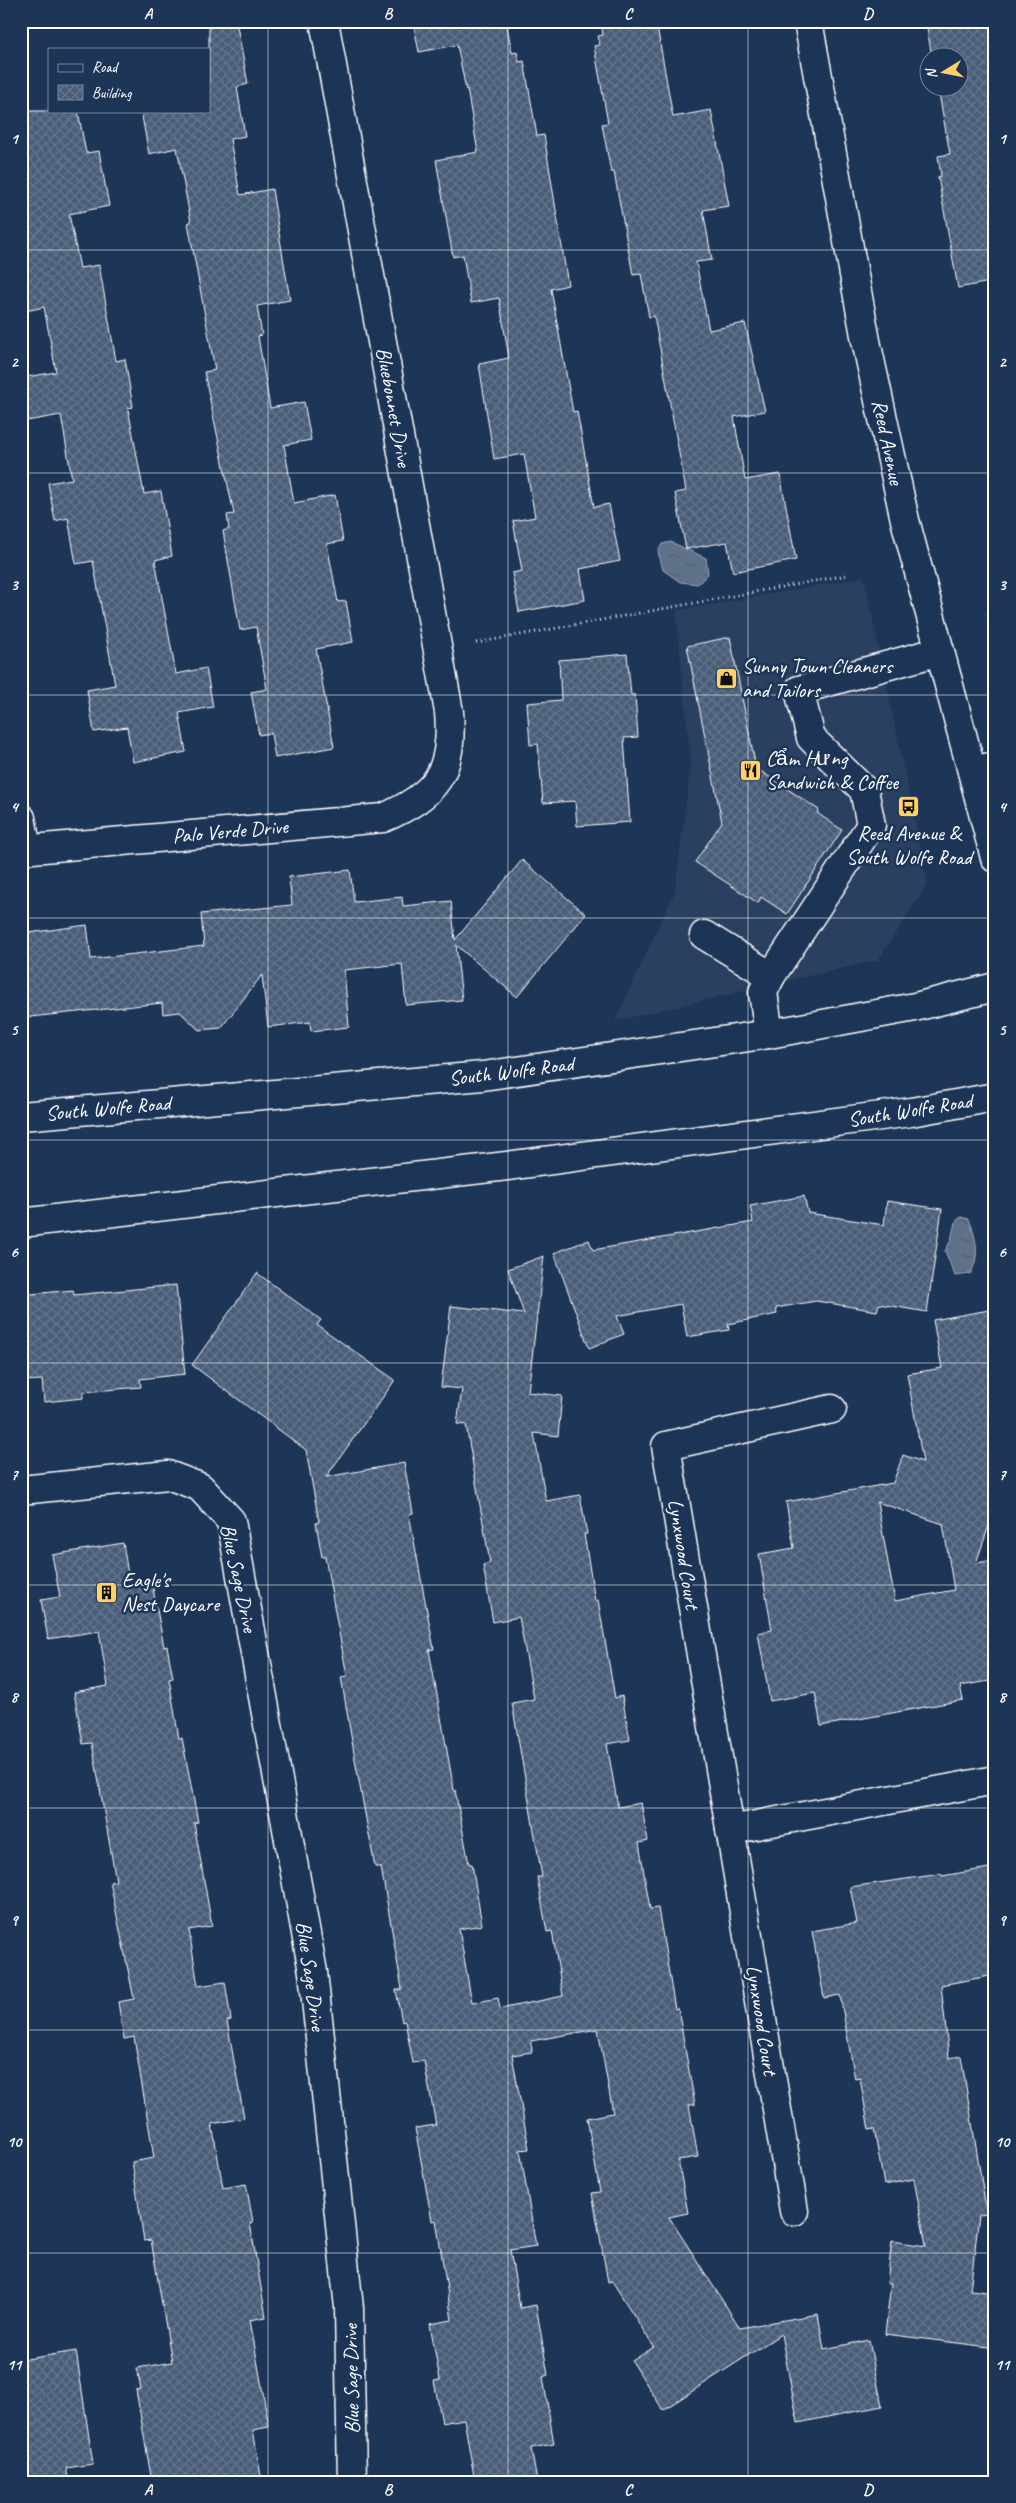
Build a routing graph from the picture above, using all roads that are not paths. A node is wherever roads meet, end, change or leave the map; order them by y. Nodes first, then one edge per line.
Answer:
1 (324, 21) edge
2 (808, 21) edge
3 (940, 651) junction
4 (983, 769) edge
5 (431, 790) joint
6 (21, 818) edge
7 (24, 849) edge
8 (995, 858) edge
9 (704, 935) dead end
10 (771, 976) junction
11 (995, 987) edge
12 (770, 1034) junction
13 (995, 1097) edge
14 (21, 1116) edge
15 (21, 1223) edge
16 (832, 1409) dead end
17 (21, 1490) edge
18 (995, 1780) edge
19 (730, 1830) junction
20 (794, 2211) dead end
21 (352, 2482) edge

1 - 5 street, Bluebonnet Drive
2 - 3 street, Reed Avenue
3 - 4 street, Reed Avenue
3 - 10 street
4 - 8 street, Reed Avenue
5 - 7 street, Palo Verde Drive
6 - 7 street
9 - 10 street
10 - 12 street
11 - 12 street, South Wolfe Road
12 - 14 street, South Wolfe Road
13 - 15 street, South Wolfe Road
16 - 19 street, Lynxwood Court
17 - 21 street, Blue Sage Drive
18 - 19 street
19 - 20 street, Lynxwood Court

